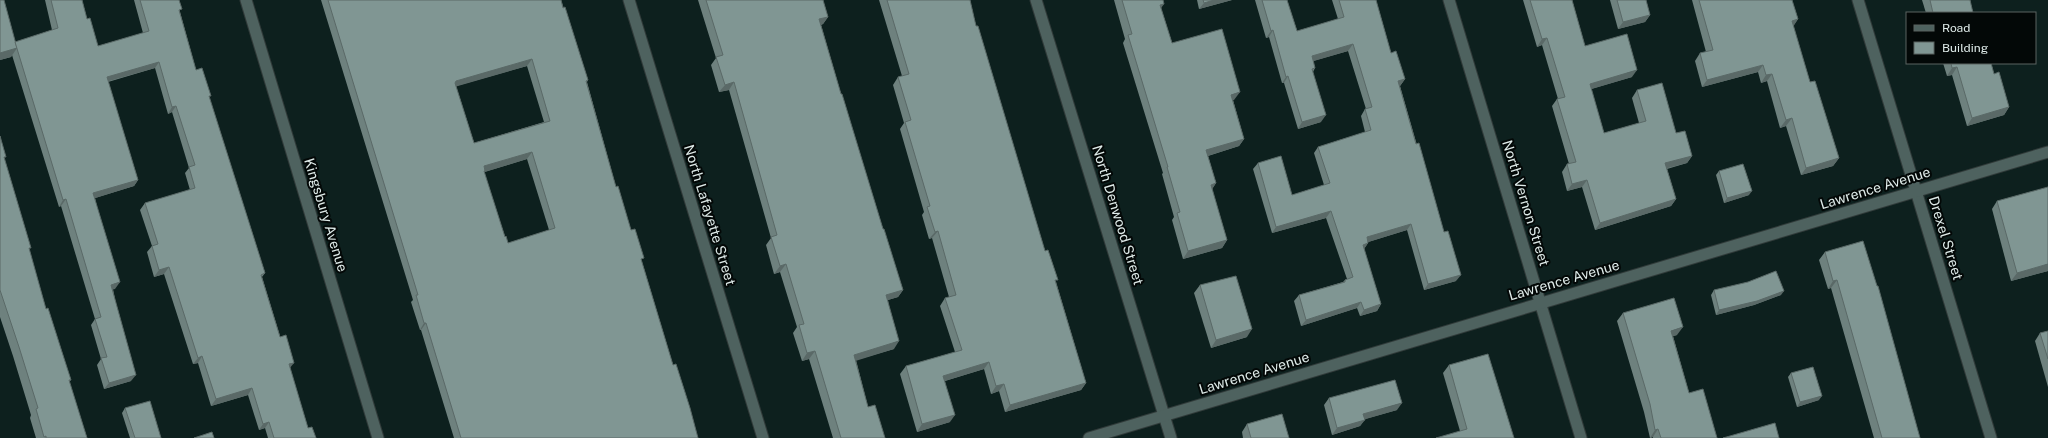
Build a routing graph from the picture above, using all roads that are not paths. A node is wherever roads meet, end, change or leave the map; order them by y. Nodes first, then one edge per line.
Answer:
1 (246, 0) edge
2 (629, 0) edge
3 (1036, 0) edge
4 (1449, 0) edge
5 (1858, 0) edge
6 (2048, 152) edge
7 (1916, 191) junction
8 (1541, 303) junction
9 (1164, 415) junction
10 (378, 438) edge
11 (763, 438) edge
12 (1089, 438) edge
13 (1171, 438) edge
14 (1581, 438) edge
15 (1991, 438) edge

1 - 10 street, Kingsbury Avenue
2 - 11 street, North Lafayette Street
3 - 9 street, North Denwood Street
4 - 8 street, North Vernon Street
5 - 7 street, Drexel Street
6 - 7 street, Lawrence Avenue
7 - 8 street, Lawrence Avenue
7 - 15 street, Drexel Street
8 - 9 street, Lawrence Avenue
8 - 14 street, North Vernon Street
9 - 12 street, Lawrence Avenue
9 - 13 street, North Denwood Street

